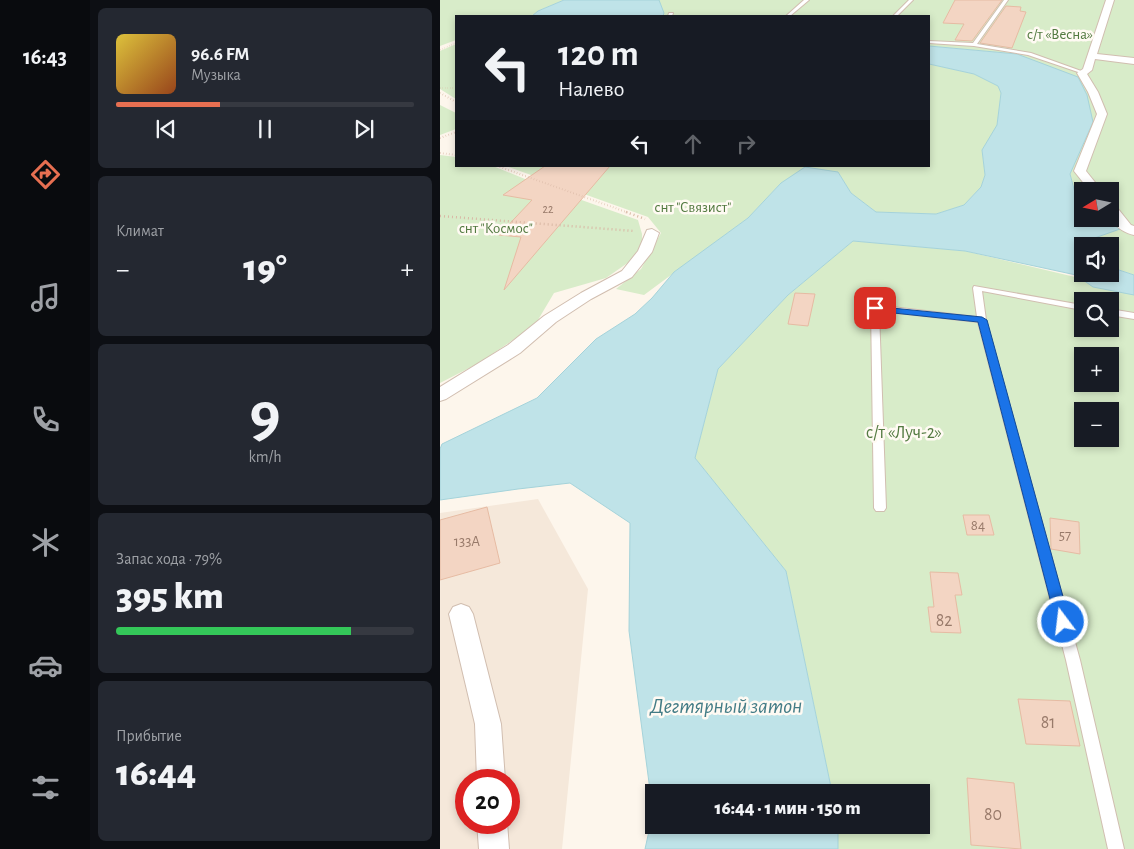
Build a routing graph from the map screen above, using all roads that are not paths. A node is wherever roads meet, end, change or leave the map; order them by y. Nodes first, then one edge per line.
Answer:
1 (807, 0) edge
2 (911, 0) edge
3 (1006, 0) edge
4 (1110, 0) edge
5 (789, 15) edge
6 (896, 15) edge
7 (930, 42) edge
8 (974, 45) junction
9 (1092, 56) junction
10 (1134, 61) edge
11 (1082, 73) junction
12 (1089, 182) edge
13 (1119, 219) edge
14 (1134, 231) edge
15 (652, 233) road end
16 (1074, 306) edge
17 (1119, 314) edge
18 (1134, 316) edge
19 (982, 320) junction
20 (440, 395) edge
21 (880, 508) dead end
22 (461, 614) dead end
23 (490, 769) edge
24 (493, 834) edge
25 (494, 849) edge
26 (1116, 849) edge

1 - 5 lane
2 - 6 lane
3 - 8 lane
4 - 9 street
7 - 8 lane
8 - 11 lane
9 - 10 street
9 - 11 street
11 - 12 street
13 - 14 street
15 - 20 street
16 - 19 lane
17 - 18 lane
19 - 21 lane
19 - 26 lane
22 - 23 street
24 - 25 street

